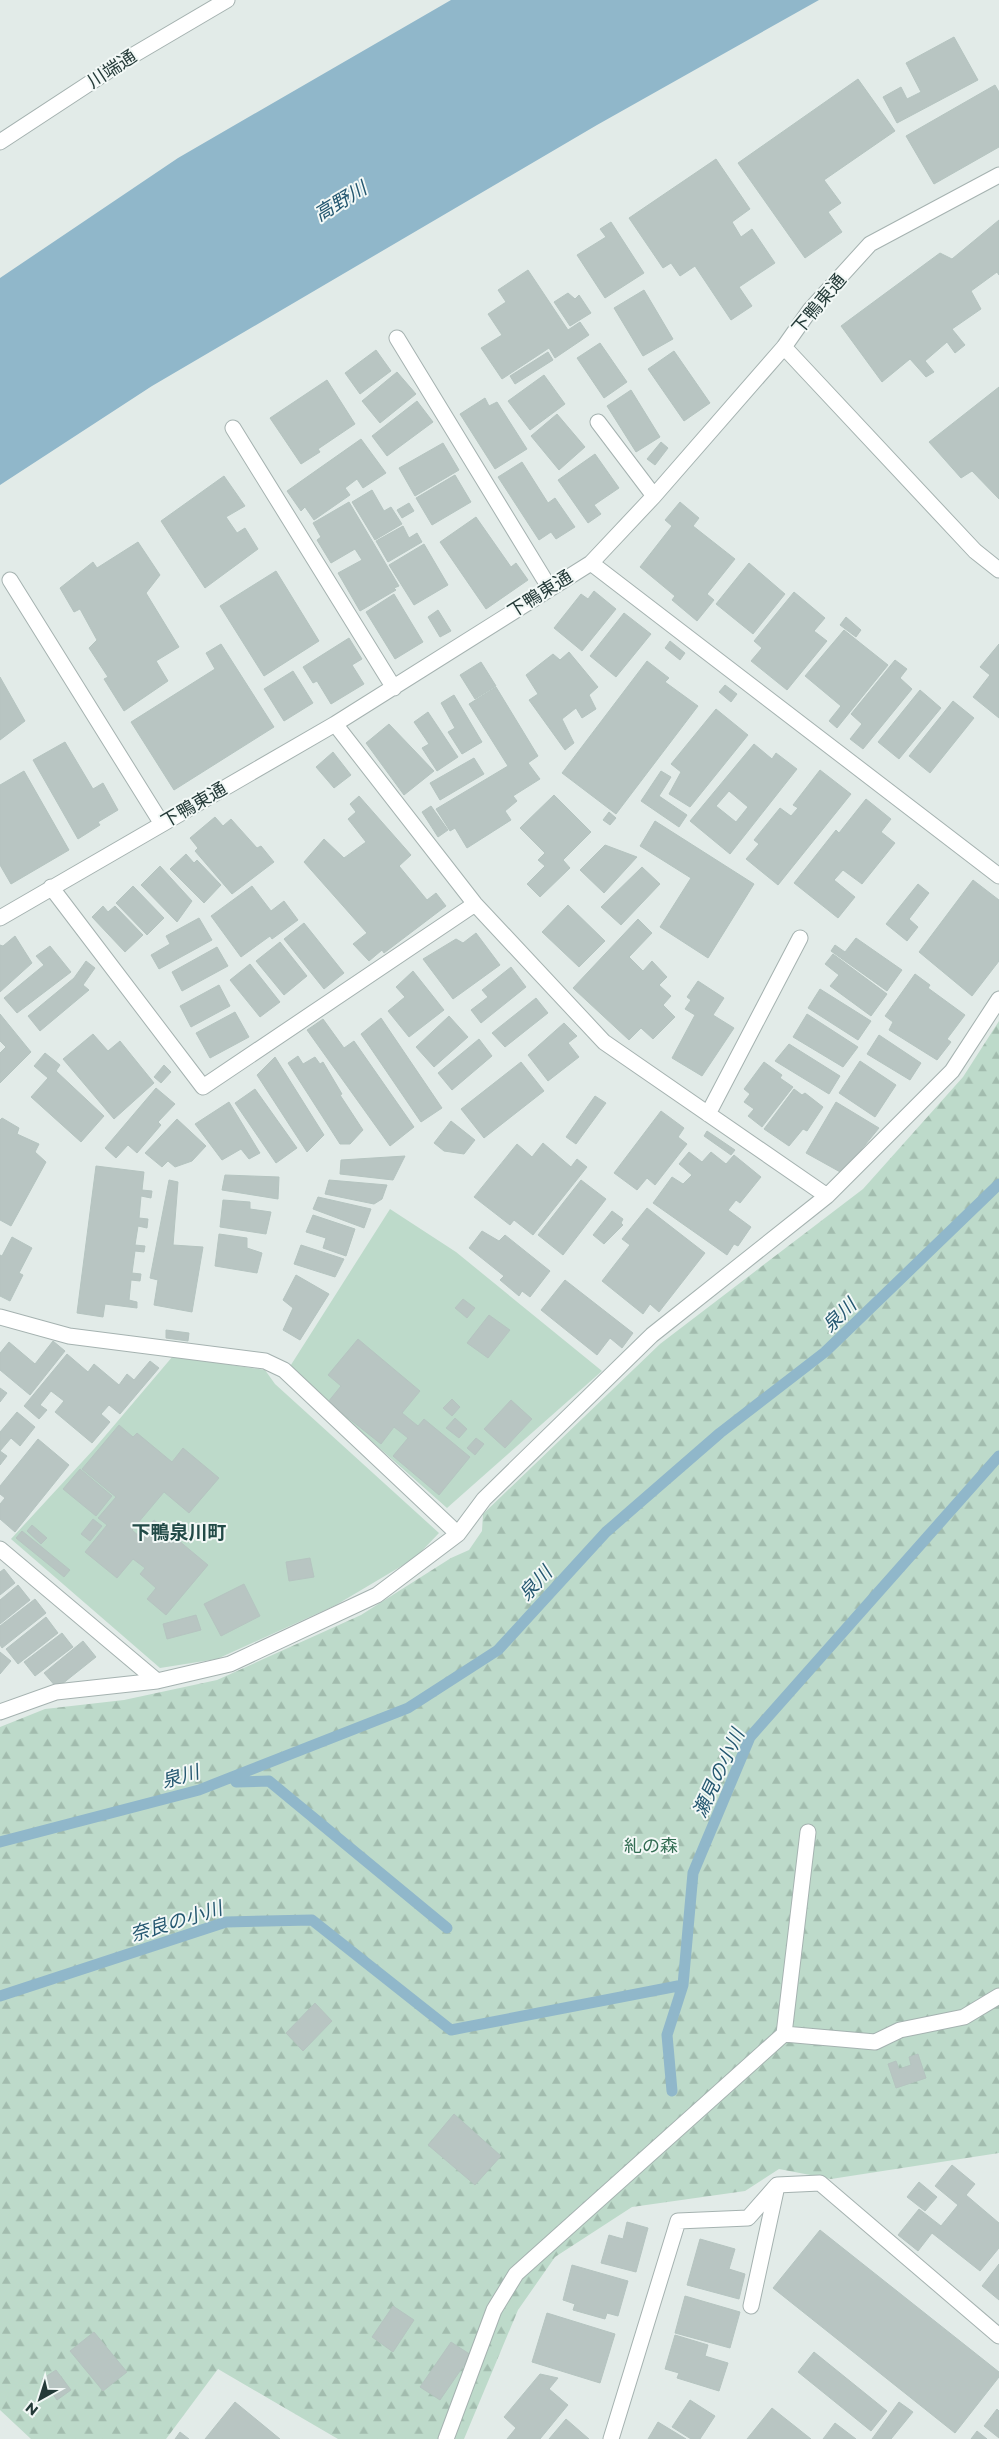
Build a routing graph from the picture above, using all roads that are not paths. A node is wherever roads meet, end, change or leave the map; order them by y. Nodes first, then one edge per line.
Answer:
1 (227, 0) edge
2 (0, 142) edge
3 (999, 175) edge
4 (397, 338) dead end
5 (784, 347) junction
6 (598, 422) dead end
7 (233, 428) dead end
8 (654, 496) junction
9 (591, 563) junction
10 (999, 570) edge
11 (10, 580) dead end
12 (549, 587) junction
13 (394, 688) junction
14 (335, 724) junction
15 (162, 824) junction
16 (999, 876) edge
17 (51, 888) junction
18 (475, 904) junction
19 (0, 918) edge
20 (800, 938) dead end
21 (999, 999) edge
22 (708, 1114) junction
23 (826, 1196) junction
24 (0, 1317) edge
25 (458, 1534) junction
26 (0, 1549) edge
27 (157, 1681) junction
28 (0, 1712) edge
29 (808, 1832) dead end
30 (999, 1996) edge
31 (784, 2034) junction
32 (777, 2185) junction
33 (751, 2306) dead end
34 (999, 2336) edge
35 (446, 2439) edge
36 (610, 2439) edge

1 - 2 street, 川端通
3 - 5 street, 下鴨東通
4 - 12 street
5 - 8 street, 下鴨東通
5 - 10 street
6 - 8 street
7 - 13 street
8 - 9 street, 下鴨東通
9 - 12 street, 下鴨東通
9 - 16 street
11 - 15 street
12 - 13 street, 下鴨東通
13 - 14 street, 下鴨東通
14 - 15 street, 下鴨東通
14 - 18 street
15 - 17 street, 下鴨東通
17 - 18 street
17 - 19 street, 下鴨東通
18 - 22 street
20 - 22 street
21 - 23 street
22 - 23 street
23 - 25 street
24 - 25 street
25 - 27 street
26 - 27 street
27 - 28 street
29 - 31 street
30 - 31 street
31 - 35 street
32 - 33 street
32 - 34 street
32 - 36 street

